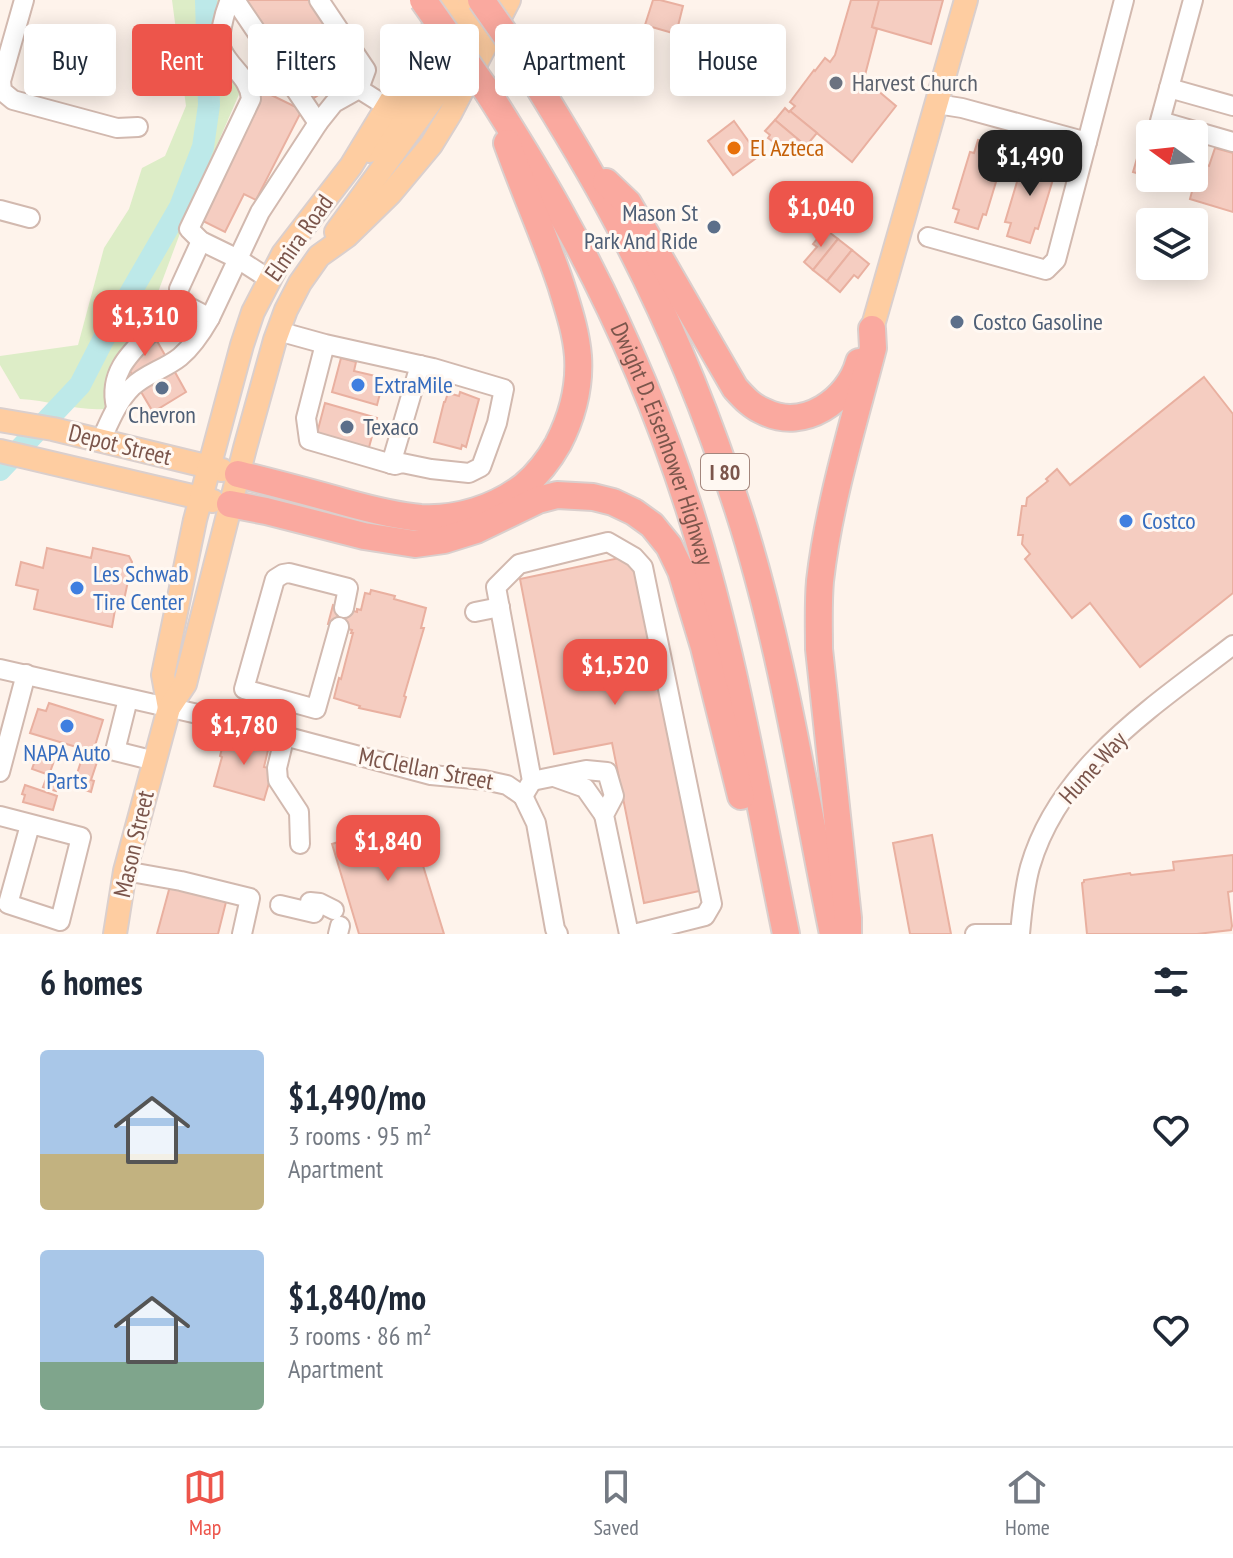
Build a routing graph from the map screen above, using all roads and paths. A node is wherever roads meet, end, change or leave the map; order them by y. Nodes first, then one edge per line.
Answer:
1 (24, 0) edge
2 (232, 0) edge
3 (319, 0) edge
4 (423, 0) edge
5 (448, 0) edge
6 (472, 0) edge
7 (481, 0) edge
8 (492, 0) edge
9 (509, 0) edge
10 (966, 0) edge
11 (1124, 0) edge
12 (1193, 0) edge
13 (335, 24) edge
14 (1169, 88) junction
15 (364, 92) edge
16 (489, 94) junction
17 (346, 96) edge
18 (937, 104) junction
19 (386, 106) junction
20 (1233, 106) edge
21 (318, 123) junction
22 (138, 127) dead end
23 (1087, 142) junction
24 (1233, 142) edge
25 (584, 161) junction
26 (351, 166) junction
27 (0, 210) edge
28 (30, 218) dead end
29 (928, 237) dead end
30 (201, 241) junction
31 (319, 256) junction
32 (238, 259) junction
33 (269, 279) junction
34 (179, 289) dead end
35 (170, 313) dead end
36 (210, 318) junction
37 (872, 329) junction
38 (152, 331) dead end
39 (278, 331) junction
40 (325, 344) junction
41 (420, 365) junction
42 (116, 407) junction
43 (4, 420) edge
44 (101, 440) junction
45 (0, 451) edge
46 (391, 464) junction
47 (210, 467) junction
48 (238, 474) junction
49 (201, 499) junction
50 (230, 504) junction
51 (500, 607) junction
52 (344, 608) dead end
53 (475, 612) dead end
54 (339, 627) dead end
55 (1233, 645) edge
56 (0, 669) edge
57 (26, 674) junction
58 (244, 689) junction
59 (128, 699) junction
60 (169, 708) junction
61 (316, 709) junction
62 (235, 723) junction
63 (285, 735) junction
64 (311, 743) junction
65 (155, 761) junction
66 (0, 772) edge
67 (552, 777) junction
68 (528, 789) junction
69 (604, 815) junction
70 (0, 816) edge
71 (30, 825) junction
72 (300, 844) dead end
73 (125, 871) junction
74 (280, 905) dead end
75 (337, 923) edge
76 (785, 929) edge
77 (115, 934) edge
78 (242, 934) edge
79 (558, 934) edge
80 (631, 934) edge
81 (833, 934) edge
82 (848, 934) edge
83 (975, 934) edge
84 (1018, 934) edge

1 - 22 street
2 - 21 street
2 - 30 street
3 - 13 street
4 - 16 highway, Dwight D. Eisenhower Highway / I 80, bridge
5 - 19 main road, Elmira Road
6 - 26 main road, Elmira Road
7 - 25 highway, Dwight D. Eisenhower Highway / I 80, bridge
8 - 31 main road, Elmira Road
9 - 31 main road, Elmira Road
10 - 18 main road
11 - 23 street
12 - 14 street
14 - 20 street
14 - 24 street
15 - 19 street
16 - 48 highway
16 - 76 highway, Dwight D. Eisenhower Highway / I 80
17 - 21 street
18 - 23 street
18 - 37 main road
19 - 26 main road, Elmira Road
21 - 32 street
23 - 29 street
25 - 37 highway
25 - 81 highway, Dwight D. Eisenhower Highway / I 80
26 - 33 main road, Elmira Road
27 - 28 street
30 - 32 street
30 - 34 street
31 - 39 main road, Elmira Road
32 - 33 street
32 - 36 street
33 - 47 main road, Elmira Road
35 - 36 street
36 - 42 street
37 - 82 highway
38 - 42 street
39 - 40 street
39 - 48 main road, Elmira Road
40 - 41 street
40 - 46 street
41 - 46 street
41 - 46 street
42 - 44 street
43 - 44 main road, Depot Street
44 - 47 main road, Depot Street
45 - 49 main road, Depot Street
47 - 48 main road, Depot Street
47 - 49 main road, Elmira Road
48 - 50 main road, Elmira Road
49 - 50 main road, Depot Street
49 - 60 main road, Mason Street
50 - 60 main road, Mason Street
50 - 76 highway
51 - 53 street
51 - 68 street
51 - 80 street
52 - 58 street
54 - 61 street
55 - 84 street, Hume Way
56 - 57 street, McClellan Street
57 - 59 street, McClellan Street
57 - 66 street
58 - 61 street
58 - 62 street
59 - 60 street, McClellan Street
59 - 65 street
60 - 62 street, McClellan Street
60 - 65 main road, Mason Street
61 - 64 street
62 - 63 street, McClellan Street
63 - 64 street, McClellan Street
63 - 72 street
64 - 68 street, McClellan Street
65 - 73 main road, Mason Street
67 - 68 street
67 - 69 street
67 - 69 street
68 - 79 street
69 - 80 street
70 - 71 street
71 - 71 street
73 - 77 main road, Mason Street
73 - 78 street
74 - 75 street
83 - 84 street

